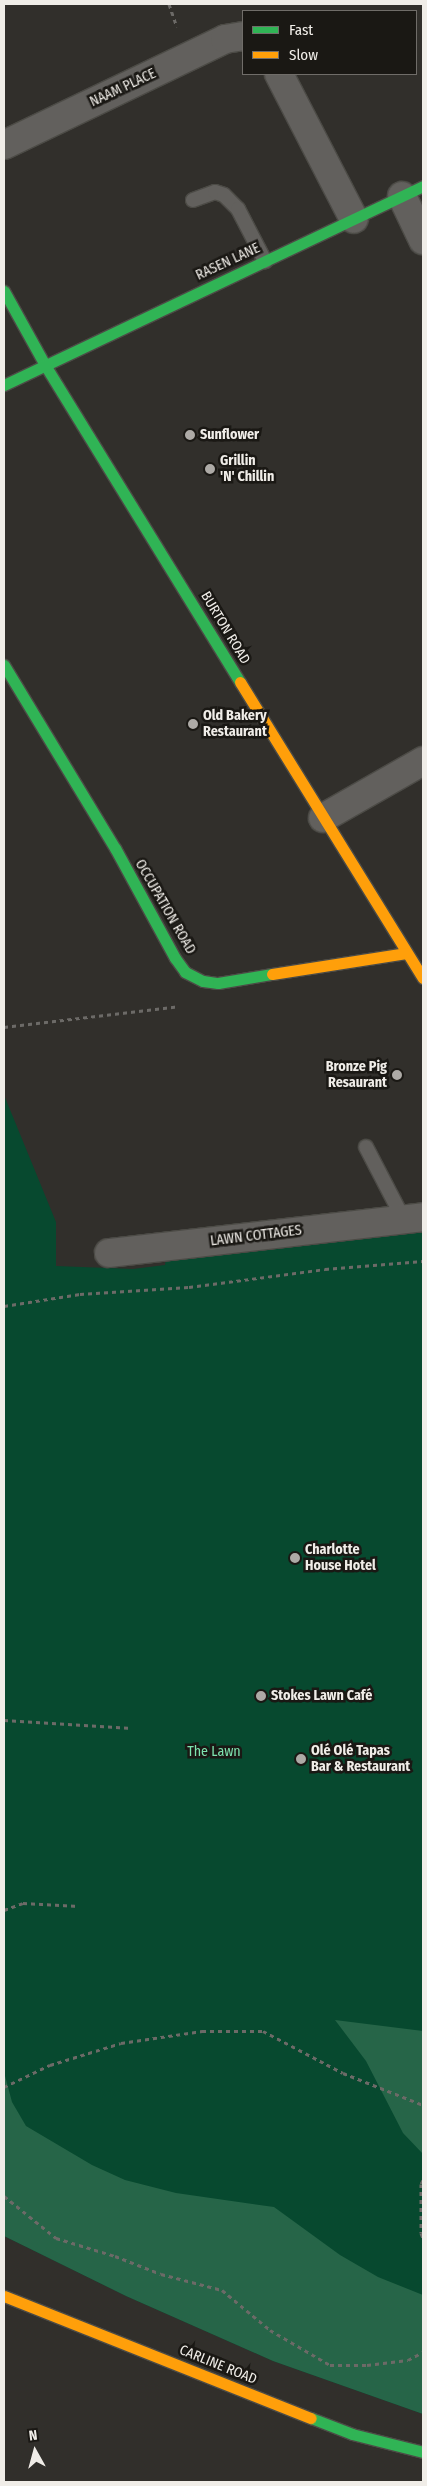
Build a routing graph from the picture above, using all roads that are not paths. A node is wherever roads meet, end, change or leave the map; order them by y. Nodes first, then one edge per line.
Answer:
1 (242, 36) edge
2 (280, 75) edge
3 (4, 144) edge
4 (413, 191) edge
5 (193, 200) dead end
6 (354, 219) junction
7 (423, 240) edge
8 (265, 261) junction
9 (4, 291) edge
10 (45, 365) junction
11 (4, 385) edge
12 (4, 665) edge
13 (423, 761) edge
14 (323, 818) junction
15 (406, 954) junction
16 (423, 978) edge
17 (366, 1147) dead end
18 (413, 1218) edge
19 (109, 1253) dead end
20 (4, 2296) edge
21 (423, 2452) edge

1 - 3 street, NAAM PLACE
2 - 6 street
4 - 6 street, RASEN LANE
4 - 7 street
5 - 8 lane
6 - 8 street, RASEN LANE
8 - 10 street, RASEN LANE
9 - 10 street, BURTON ROAD
10 - 11 street, RASEN LANE
10 - 14 street, BURTON ROAD
12 - 15 street, OCCUPATION ROAD
13 - 14 street
14 - 15 street, BURTON ROAD
15 - 16 street, BURTON ROAD
17 - 18 lane
18 - 19 street, LAWN COTTAGES
20 - 21 street, CARLINE ROAD

